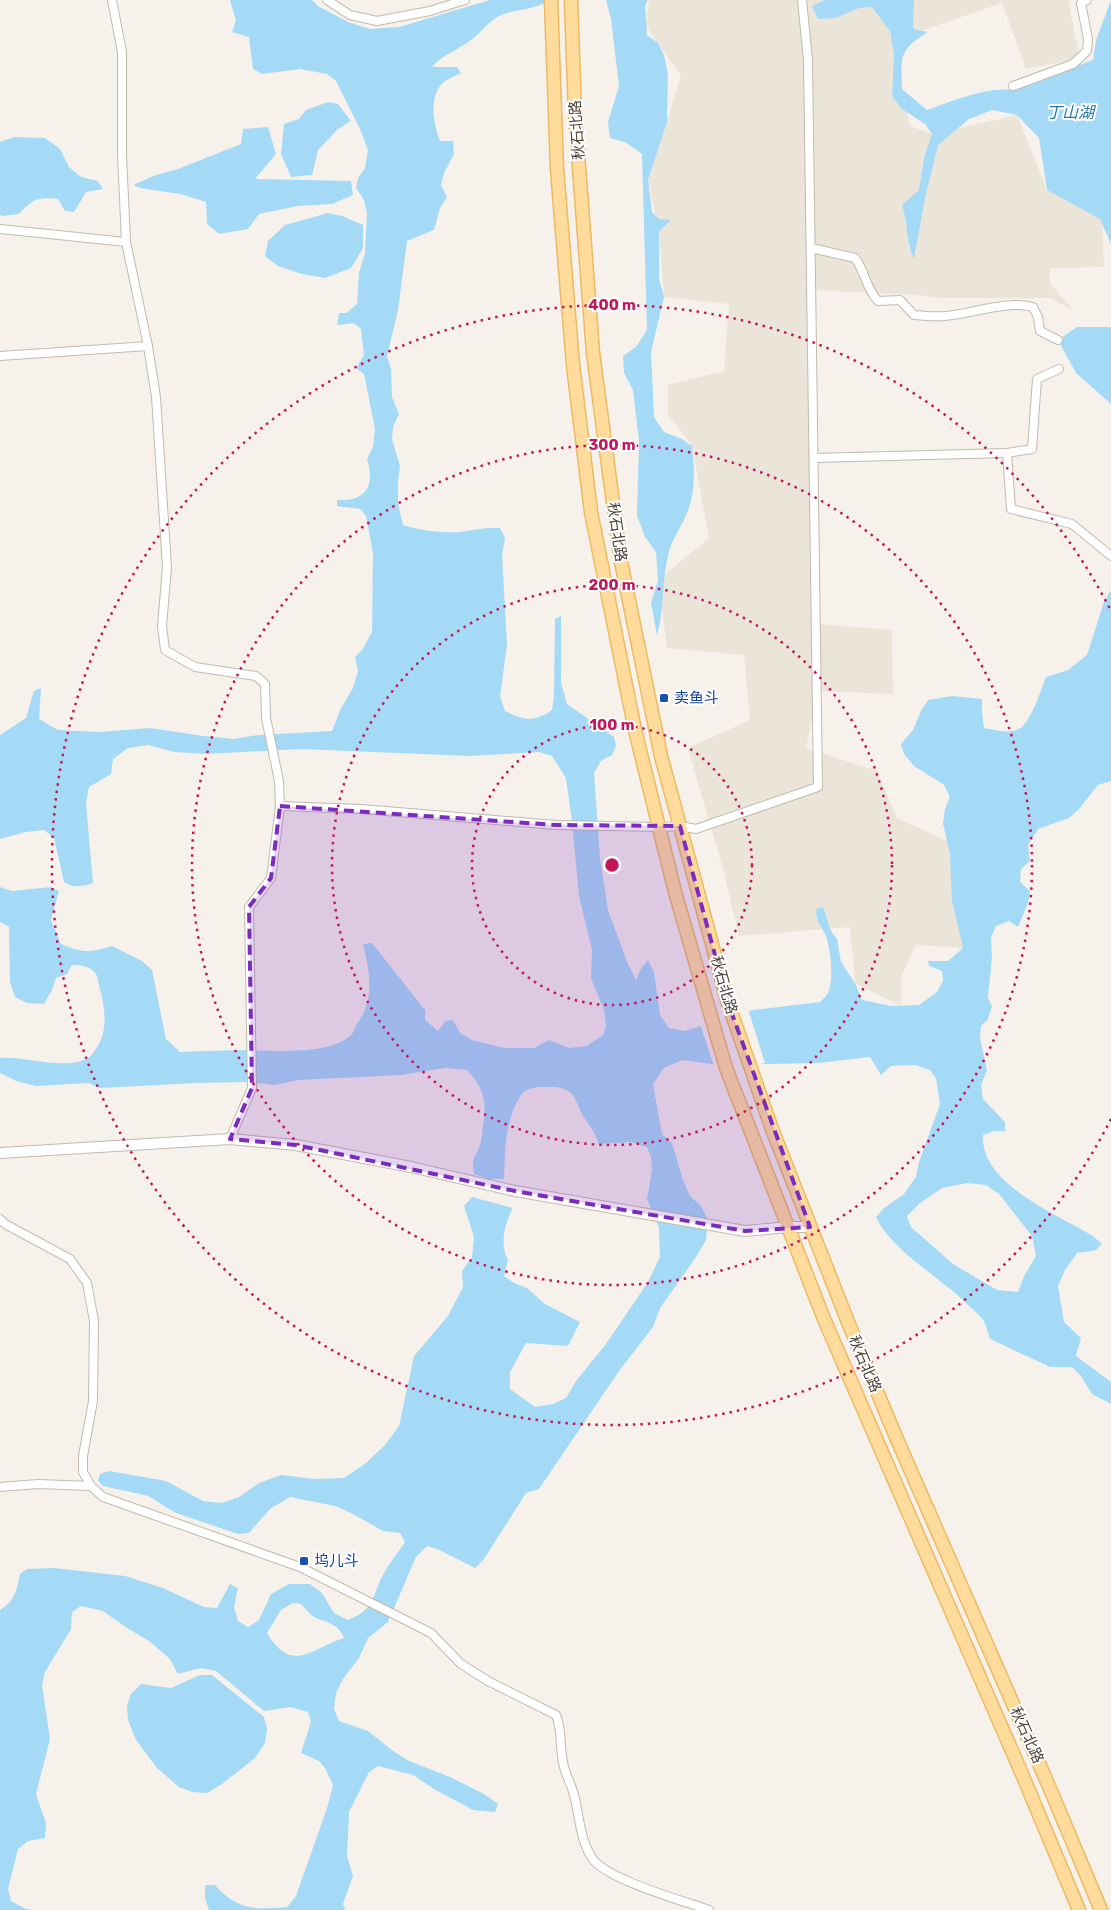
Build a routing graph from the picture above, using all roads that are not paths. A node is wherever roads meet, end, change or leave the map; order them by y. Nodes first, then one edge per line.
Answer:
1 (112, 0) edge
2 (327, 0) edge
3 (465, 0) edge
4 (551, 0) edge
5 (571, 0) edge
6 (802, 0) edge
7 (1088, 0) edge
8 (1014, 86) dead end
9 (0, 228) edge
10 (126, 242) junction
11 (811, 248) junction
12 (1058, 340) dead end
13 (148, 346) junction
14 (0, 356) edge
15 (1059, 369) dead end
16 (1007, 453) junction
17 (814, 458) junction
18 (1111, 556) edge
19 (280, 806) junction
20 (680, 826) junction
21 (659, 827) junction
22 (230, 1139) junction
23 (0, 1153) edge
24 (0, 1219) edge
25 (788, 1227) junction
26 (810, 1227) junction
27 (91, 1486) junction
28 (0, 1487) edge
29 (1077, 1909) edge
30 (709, 1910) edge
31 (1101, 1910) edge

1 - 10 street
2 - 3 street
4 - 21 main road, 秋石北路
5 - 20 main road, 秋石北路
6 - 11 street
7 - 8 street
9 - 10 street
10 - 13 street
11 - 12 street
11 - 17 street
13 - 14 street
13 - 19 street
15 - 16 street
16 - 17 street
16 - 18 street
17 - 20 street
19 - 21 street
19 - 22 street
20 - 21 street
20 - 26 main road, 秋石北路
21 - 25 main road, 秋石北路
22 - 23 street
22 - 25 street
24 - 27 street
25 - 26 street
25 - 29 main road, 秋石北路
26 - 31 main road, 秋石北路
27 - 28 street
27 - 30 street

